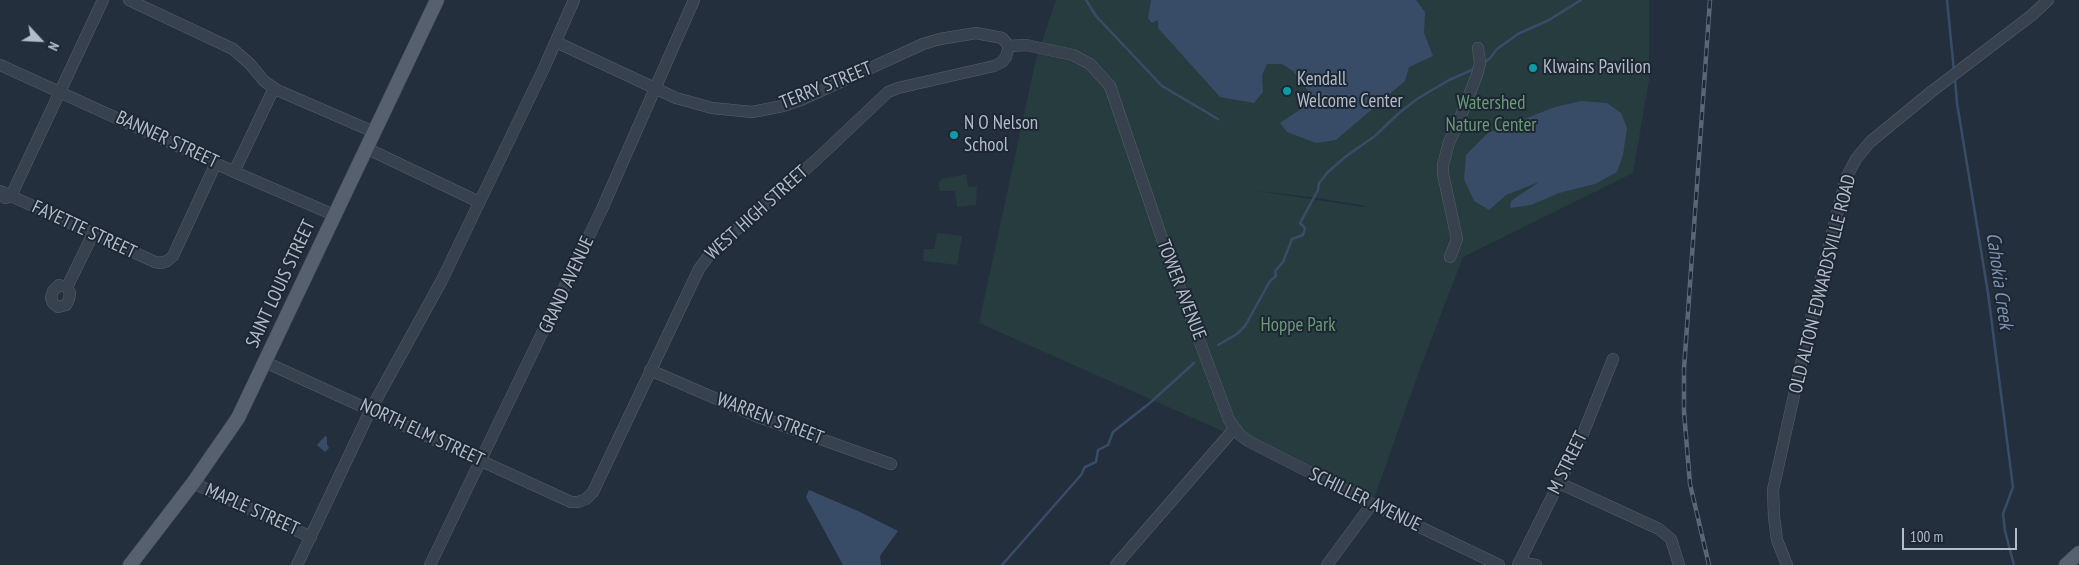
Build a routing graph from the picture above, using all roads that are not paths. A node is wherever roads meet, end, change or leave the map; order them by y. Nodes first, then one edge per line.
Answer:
1 (103, 0) edge
2 (129, 0) edge
3 (436, 0) edge
4 (574, 0) edge
5 (2048, 0) edge
6 (690, 1) edge
7 (556, 42) junction
8 (1009, 46) junction
9 (1478, 48) dead end
10 (0, 65) edge
11 (274, 88) junction
12 (655, 88) junction
13 (60, 92) junction
14 (374, 132) junction
15 (366, 148) junction
16 (216, 163) junction
17 (234, 172) junction
18 (4, 195) edge
19 (480, 202) junction
20 (334, 215) junction
21 (93, 234) junction
22 (1450, 257) dead end
23 (67, 286) dead end
24 (1613, 358) dead end
25 (265, 362) junction
26 (650, 370) junction
27 (371, 410) junction
28 (1234, 429) junction
29 (481, 461) junction
30 (891, 464) dead end
31 (193, 483) junction
32 (1558, 483) junction
33 (580, 502) joint
34 (1372, 504) junction
35 (311, 537) junction
36 (2079, 553) edge
37 (1519, 563) edge
38 (130, 565) edge
39 (297, 565) edge
40 (430, 565) edge
41 (1116, 565) edge
42 (1327, 565) edge
43 (1499, 565) edge
44 (1536, 565) edge
45 (1679, 565) edge
46 (1786, 565) edge
47 (2066, 565) edge

1 - 13 street
2 - 11 street
3 - 14 main road, SAINT LOUIS STREET
4 - 7 street
5 - 46 street, OLD ALTON EDWARDSVILLE ROAD
6 - 12 street, GRAND AVENUE
7 - 12 street, TERRY STREET
7 - 19 street
8 - 12 street, TERRY STREET
8 - 26 street, WEST HIGH STREET
8 - 28 street, TOWER AVENUE
9 - 22 street
10 - 13 street, BANNER STREET
11 - 14 street
11 - 17 street
12 - 29 street, GRAND AVENUE
13 - 16 street, BANNER STREET
13 - 18 street
14 - 15 main road, SAINT LOUIS STREET
15 - 19 street
15 - 20 main road, SAINT LOUIS STREET
16 - 17 street, BANNER STREET
16 - 21 street, FAYETTE STREET
17 - 20 street, BANNER STREET
18 - 21 street, FAYETTE STREET
19 - 27 street
20 - 25 main road, SAINT LOUIS STREET
21 - 23 street
24 - 32 street, M STREET
25 - 27 street, NORTH ELM STREET
25 - 31 main road, SAINT LOUIS STREET
26 - 30 street, WARREN STREET
26 - 33 street, WEST HIGH STREET
27 - 29 street, NORTH ELM STREET
27 - 35 street
28 - 34 street, SCHILLER AVENUE
28 - 41 street
29 - 33 street, NORTH ELM STREET
29 - 40 street, GRAND AVENUE
31 - 35 street, MAPLE STREET
31 - 38 main road, SAINT LOUIS STREET
32 - 37 street, M STREET
32 - 45 street
34 - 42 street
34 - 43 street, SCHILLER AVENUE
35 - 39 street
36 - 47 main road
37 - 44 street

